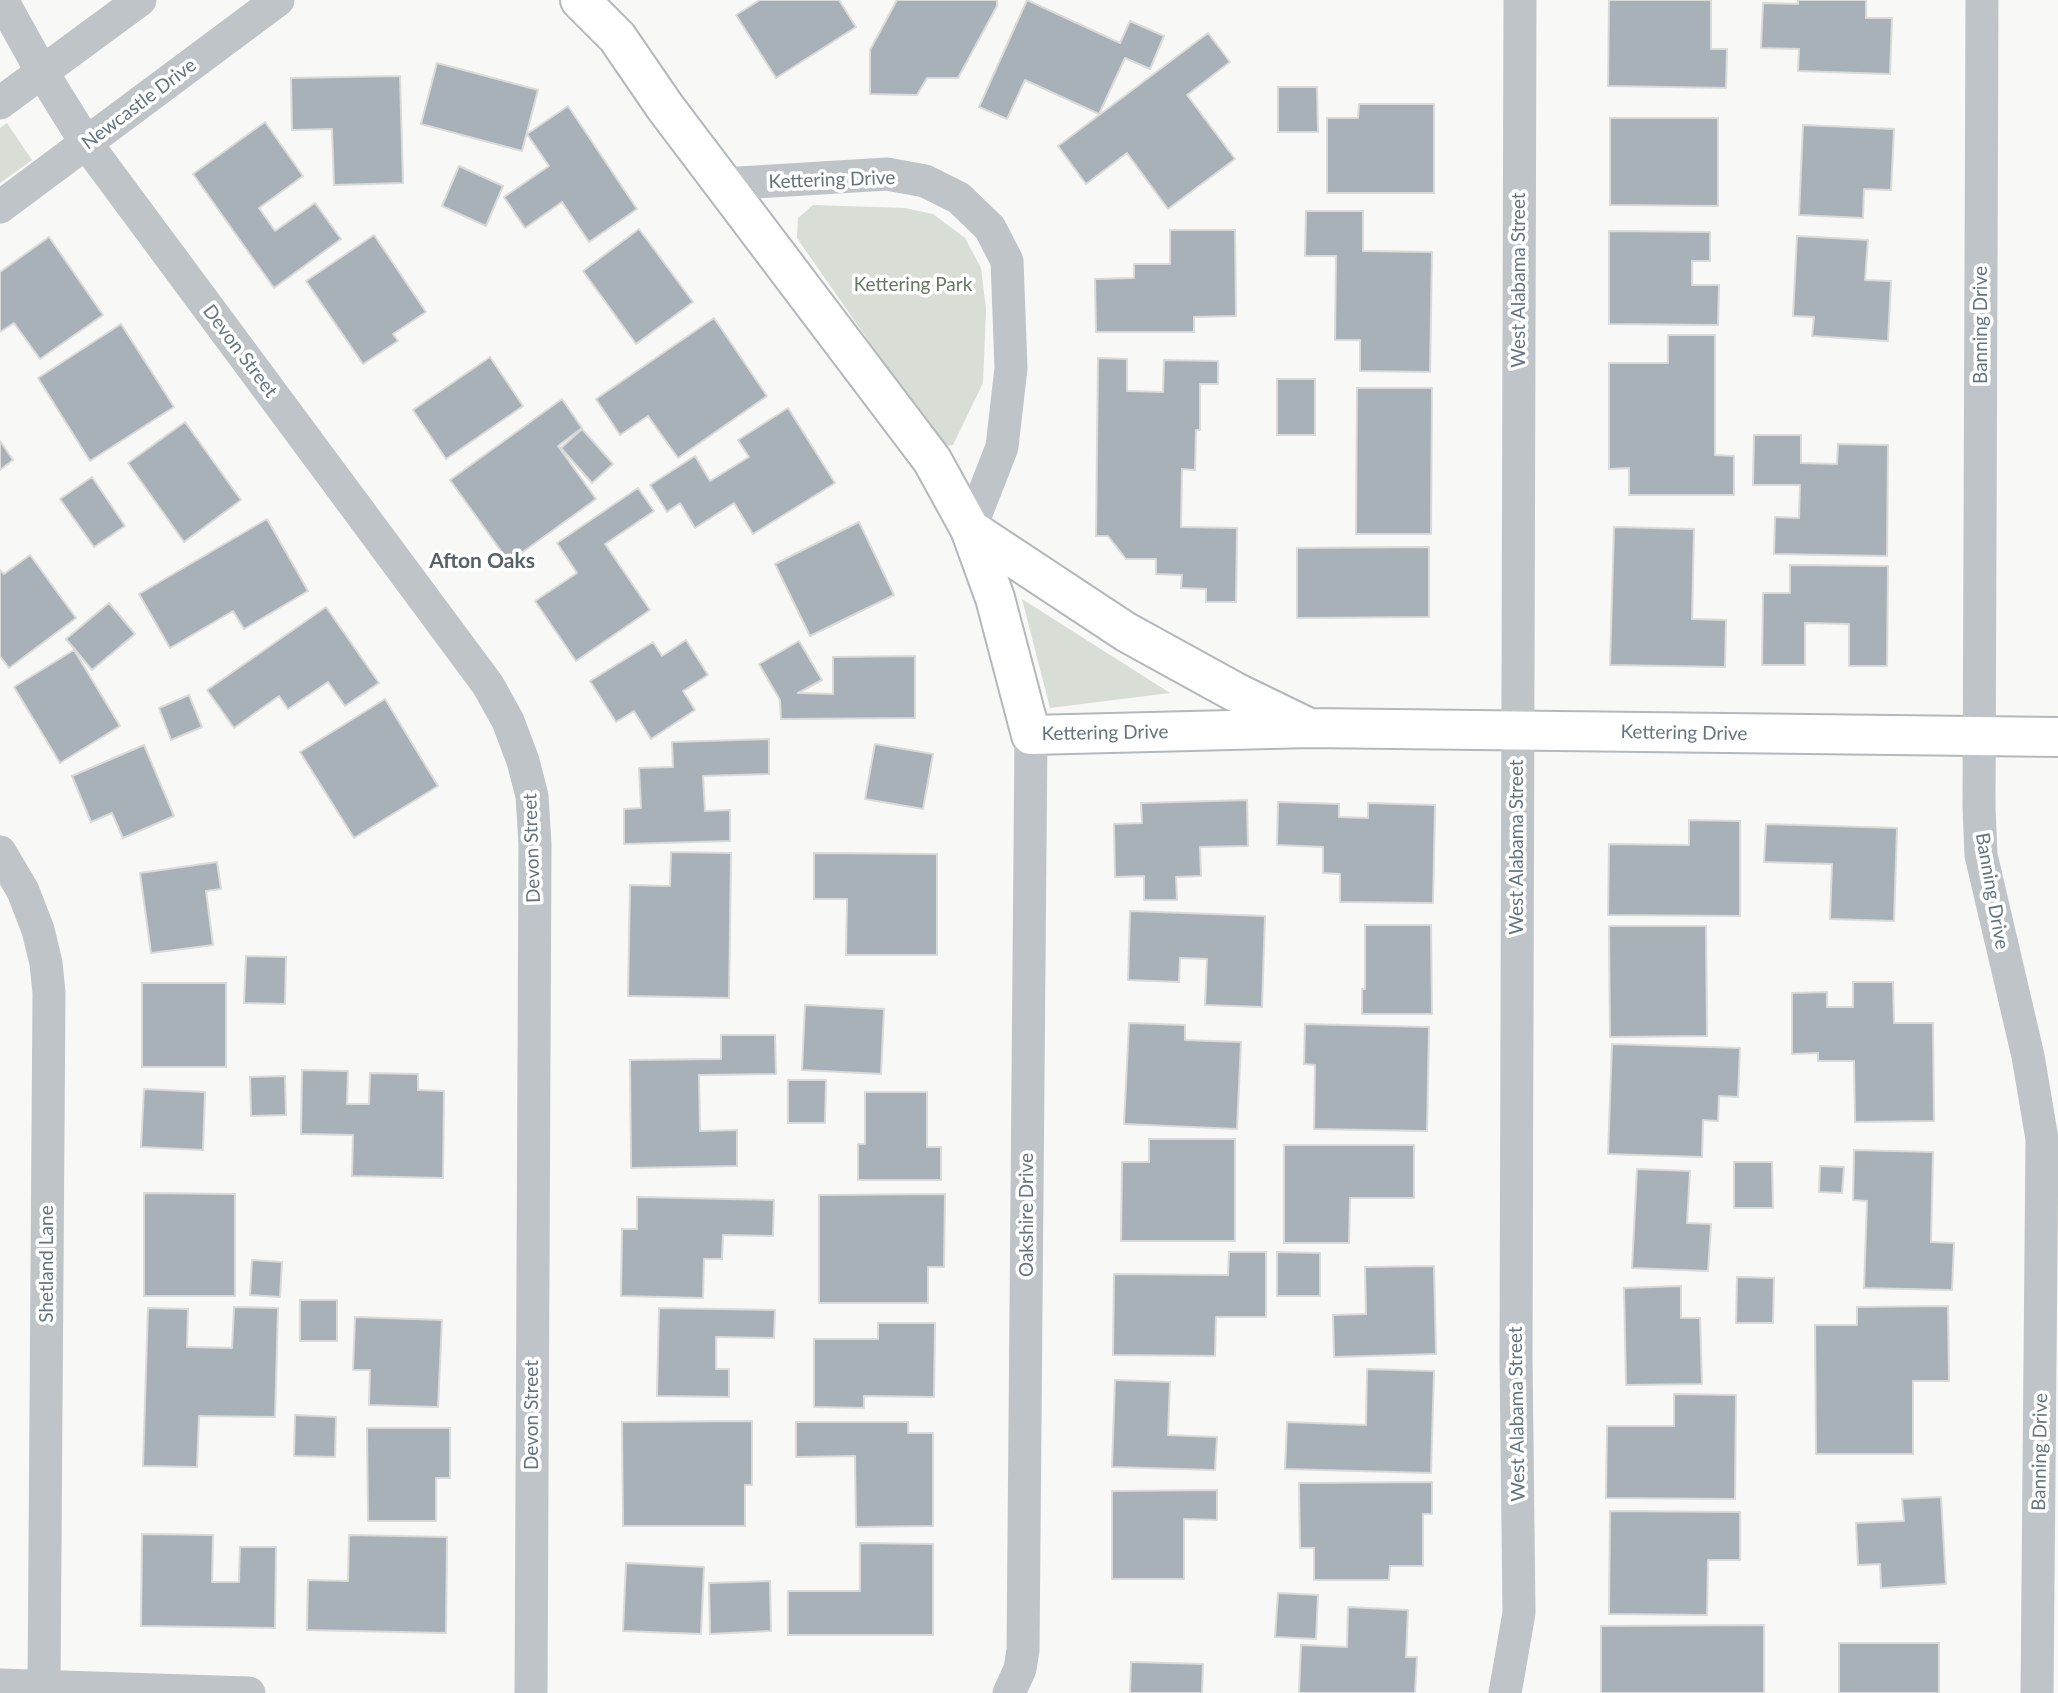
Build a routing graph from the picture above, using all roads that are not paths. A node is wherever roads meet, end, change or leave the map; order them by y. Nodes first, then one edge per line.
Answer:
1 (2, 0) edge
2 (139, 0) edge
3 (278, 0) edge
4 (580, 0) edge
5 (1520, 0) edge
6 (1982, 0) edge
7 (42, 72) junction
8 (0, 103) edge
9 (86, 143) junction
10 (723, 184) junction
11 (0, 207) edge
12 (970, 529) junction
13 (1310, 728) junction
14 (1518, 732) junction
15 (1031, 735) junction
16 (1979, 736) junction
17 (2058, 737) edge
18 (0, 852) edge
19 (0, 1685) edge
20 (44, 1686) junction
21 (250, 1693) edge
22 (531, 1693) edge
23 (1009, 1693) edge
24 (1506, 1693) edge
25 (2036, 1693) edge

1 - 7 street, Devon Street
2 - 7 street
3 - 9 street, Newcastle Drive
4 - 10 street, Kettering Drive
5 - 14 street, West Alabama Street
6 - 16 street, Banning Drive
7 - 8 street
7 - 9 street, Devon Street
9 - 11 street, Newcastle Drive
9 - 22 street, Devon Street
10 - 12 street, Kettering Drive
10 - 12 street, Kettering Drive
12 - 13 street, Kettering Drive
12 - 15 street, Kettering Drive
13 - 14 street, Kettering Drive
13 - 15 street, Kettering Drive
14 - 16 street, Kettering Drive
14 - 24 street, West Alabama Street
15 - 23 street, Oakshire Drive
16 - 17 street, Kettering Drive
16 - 25 street, Banning Drive
18 - 20 street, Shetland Lane
19 - 20 street
20 - 21 street

